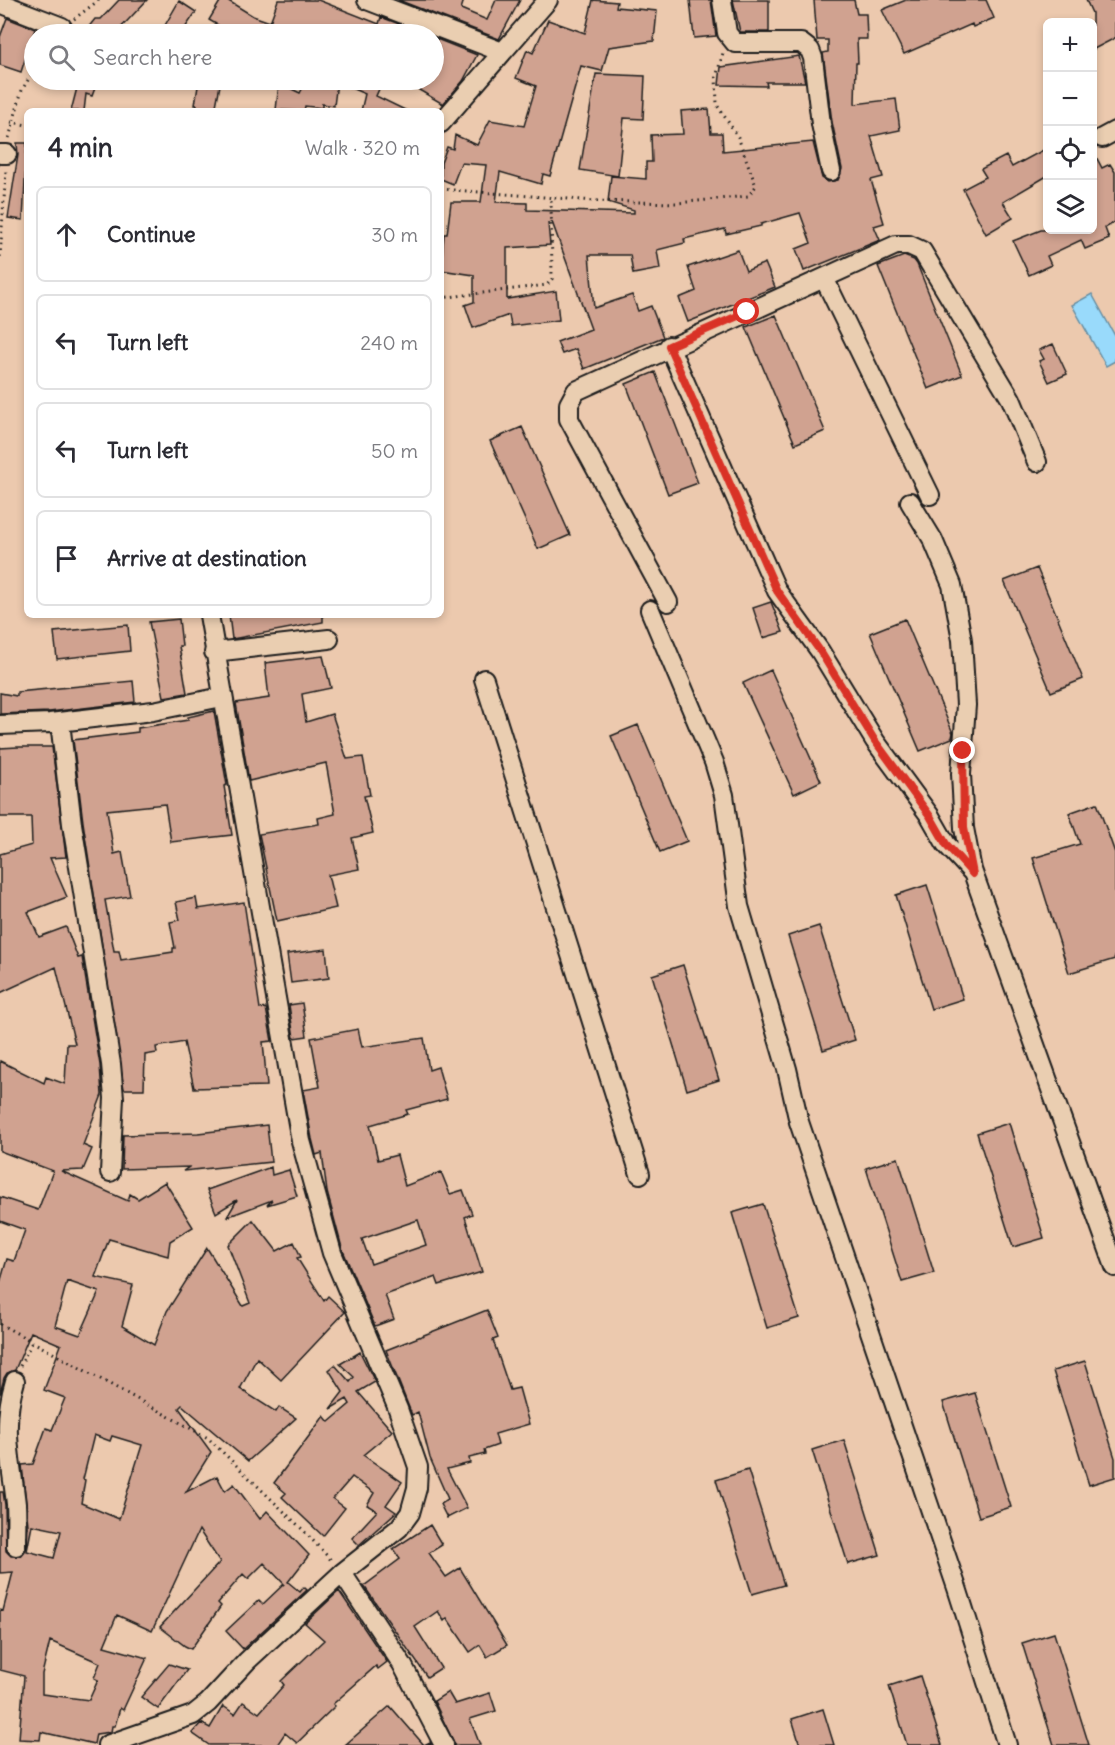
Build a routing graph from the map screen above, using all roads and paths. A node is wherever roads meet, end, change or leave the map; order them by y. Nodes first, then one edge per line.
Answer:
1 (367, 0) edge
2 (548, 0) edge
3 (722, 0) edge
4 (0, 3) edge
5 (54, 24) edge
6 (429, 24) edge
7 (444, 30) edge
8 (730, 38) junction
9 (502, 52) junction
10 (444, 120) edge
11 (11, 122) dead end
12 (24, 124) edge
13 (831, 171) dead end
14 (444, 189) edge
15 (551, 198) junction
16 (824, 278) junction
17 (444, 298) edge
18 (669, 346) junction
19 (1037, 462) dead end
20 (930, 495) dead end
21 (910, 502) dead end
22 (668, 602) dead end
23 (650, 610) dead end
24 (209, 618) edge
25 (329, 639) dead end
26 (214, 652) junction
27 (484, 679) dead end
28 (222, 697) junction
29 (60, 722) junction
30 (0, 725) edge
31 (973, 874) junction
32 (110, 1172) dead end
33 (640, 1174) dead end
34 (1115, 1268) edge
35 (0, 1324) edge
36 (15, 1381) dead end
37 (16, 1546) dead end
38 (342, 1573) junction
39 (107, 1745) edge
40 (444, 1745) edge
41 (1007, 1745) edge

1 - 6 street
2 - 9 street
3 - 8 street
4 - 5 street
7 - 9 street
8 - 13 street
8 - 15 path
9 - 10 street
11 - 12 path
14 - 15 path
15 - 17 path
16 - 18 street
16 - 19 street
16 - 20 street
18 - 22 street
18 - 31 street
21 - 31 street
23 - 41 street
24 - 26 street
25 - 26 street
26 - 28 street
27 - 33 street
28 - 29 street
28 - 38 street
29 - 30 street
29 - 32 street
31 - 34 street
35 - 38 path
36 - 37 street
38 - 39 street
38 - 40 street

